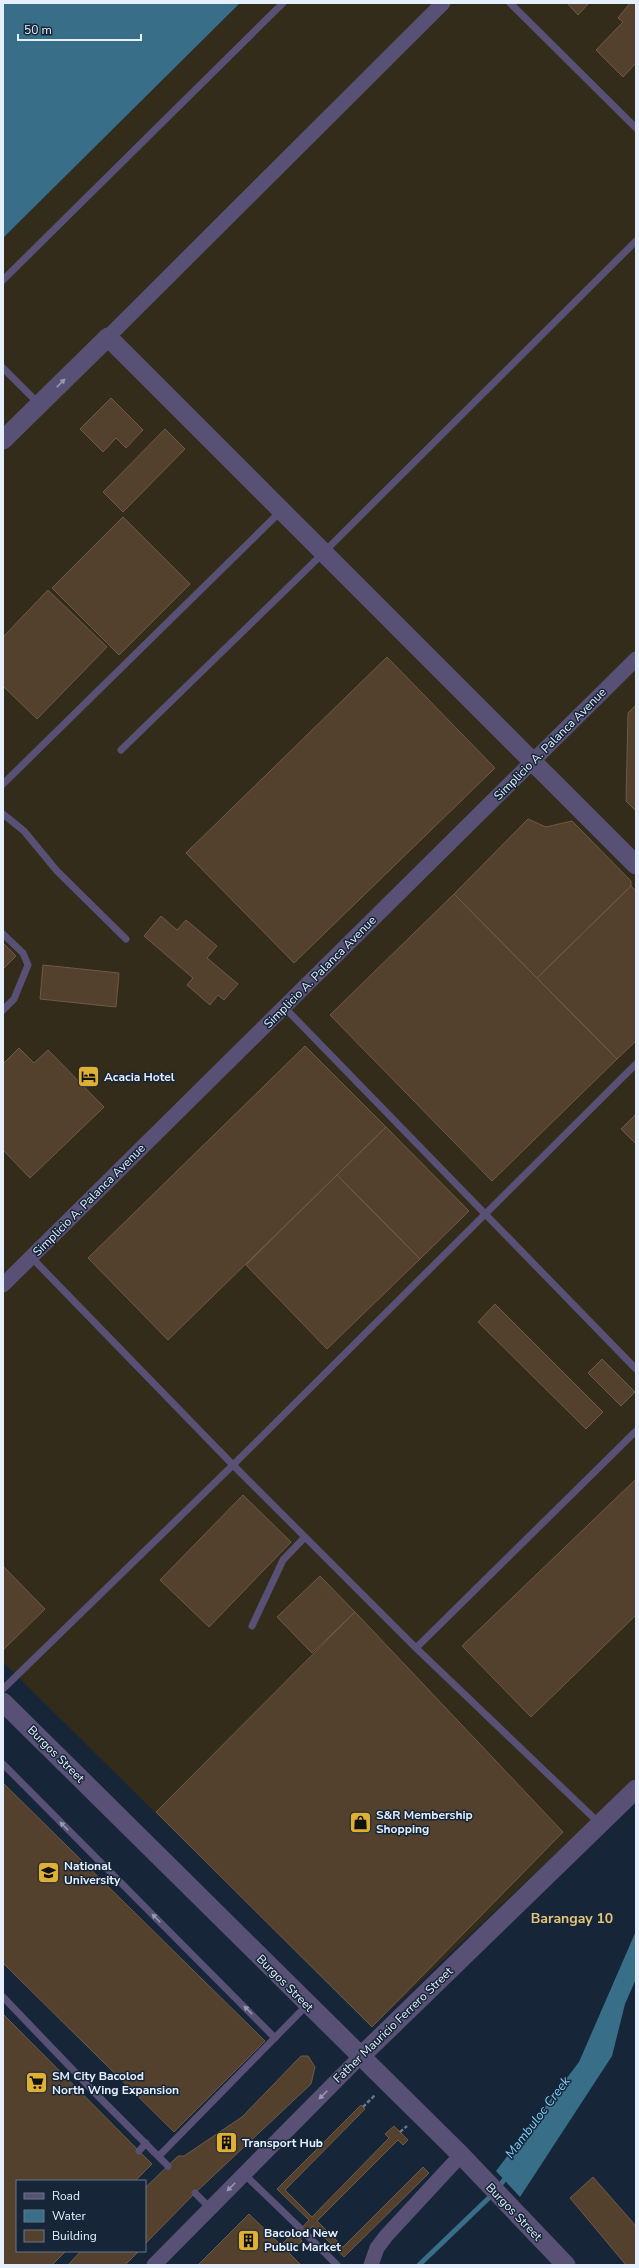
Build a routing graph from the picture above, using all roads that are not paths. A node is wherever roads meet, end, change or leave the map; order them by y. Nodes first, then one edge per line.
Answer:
1 (283, 3) edge
2 (443, 3) edge
3 (510, 3) edge
4 (636, 128) edge
5 (636, 241) edge
6 (3, 280) edge
7 (108, 337) junction
8 (3, 368) edge
9 (40, 404) junction
10 (3, 440) edge
11 (282, 510) junction
12 (324, 552) junction
13 (636, 659) edge
14 (121, 750) dead end
15 (533, 761) junction
16 (3, 784) edge
17 (3, 814) edge
18 (636, 865) edge
19 (3, 934) edge
20 (126, 939) dead end
21 (284, 1007) junction
22 (3, 1010) edge
23 (636, 1064) edge
24 (485, 1214) junction
25 (31, 1258) junction
26 (3, 1285) edge
27 (636, 1369) edge
28 (636, 1431) edge
29 (233, 1465) junction
30 (305, 1537) junction
31 (252, 1626) dead end
32 (416, 1648) junction
33 (3, 1689) edge
34 (3, 1702) edge
35 (3, 1764) edge
36 (636, 1789) edge
37 (601, 1824) junction
38 (3, 1997) edge
39 (307, 2005) junction
40 (275, 2038) junction
41 (360, 2057) junction
42 (146, 2143) junction
43 (139, 2151) dead end
44 (461, 2155) junction
45 (158, 2156) junction
46 (168, 2166) dead end
47 (244, 2174) junction
48 (195, 2193) dead end
49 (210, 2208) junction
50 (154, 2265) edge
51 (338, 2265) edge
52 (371, 2265) edge
53 (566, 2265) edge

1 - 6 lane
2 - 7 street
3 - 4 lane
5 - 12 lane
9 -> 7 street
7 - 11 street
8 - 9 lane
9 - 10 street
11 - 12 street
11 - 16 lane
12 - 14 lane
12 - 15 street
13 - 15 street, Simplicio A. Palanca Avenue
15 - 18 street
15 - 21 street, Simplicio A. Palanca Avenue
17 - 20 lane
19 - 22 lane
21 - 24 lane
21 - 25 street, Simplicio A. Palanca Avenue
23 - 24 lane
24 - 27 lane
24 - 29 lane
25 - 26 street, Simplicio A. Palanca Avenue
25 - 29 lane
28 - 32 lane
29 - 30 lane
29 - 33 lane
30 - 31 lane
30 - 32 lane
32 - 37 lane
34 - 39 street, Burgos Street
40 -> 35 lane
36 - 37 street, Father Mauricio Ferrero Street
37 - 41 street, Father Mauricio Ferrero Street
38 - 42 lane
39 - 40 lane
39 - 41 street, Burgos Street
40 - 45 lane
41 - 44 street, Burgos Street
41 -> 47 street, Father Mauricio Ferrero Street
42 - 43 lane
42 - 45 lane
44 - 52 street
44 - 53 street, Burgos Street
45 - 46 lane
47 -> 49 street, Father Mauricio Ferrero Street
47 - 51 lane
48 - 49 lane
49 - 50 street, Father Mauricio Ferrero Street

